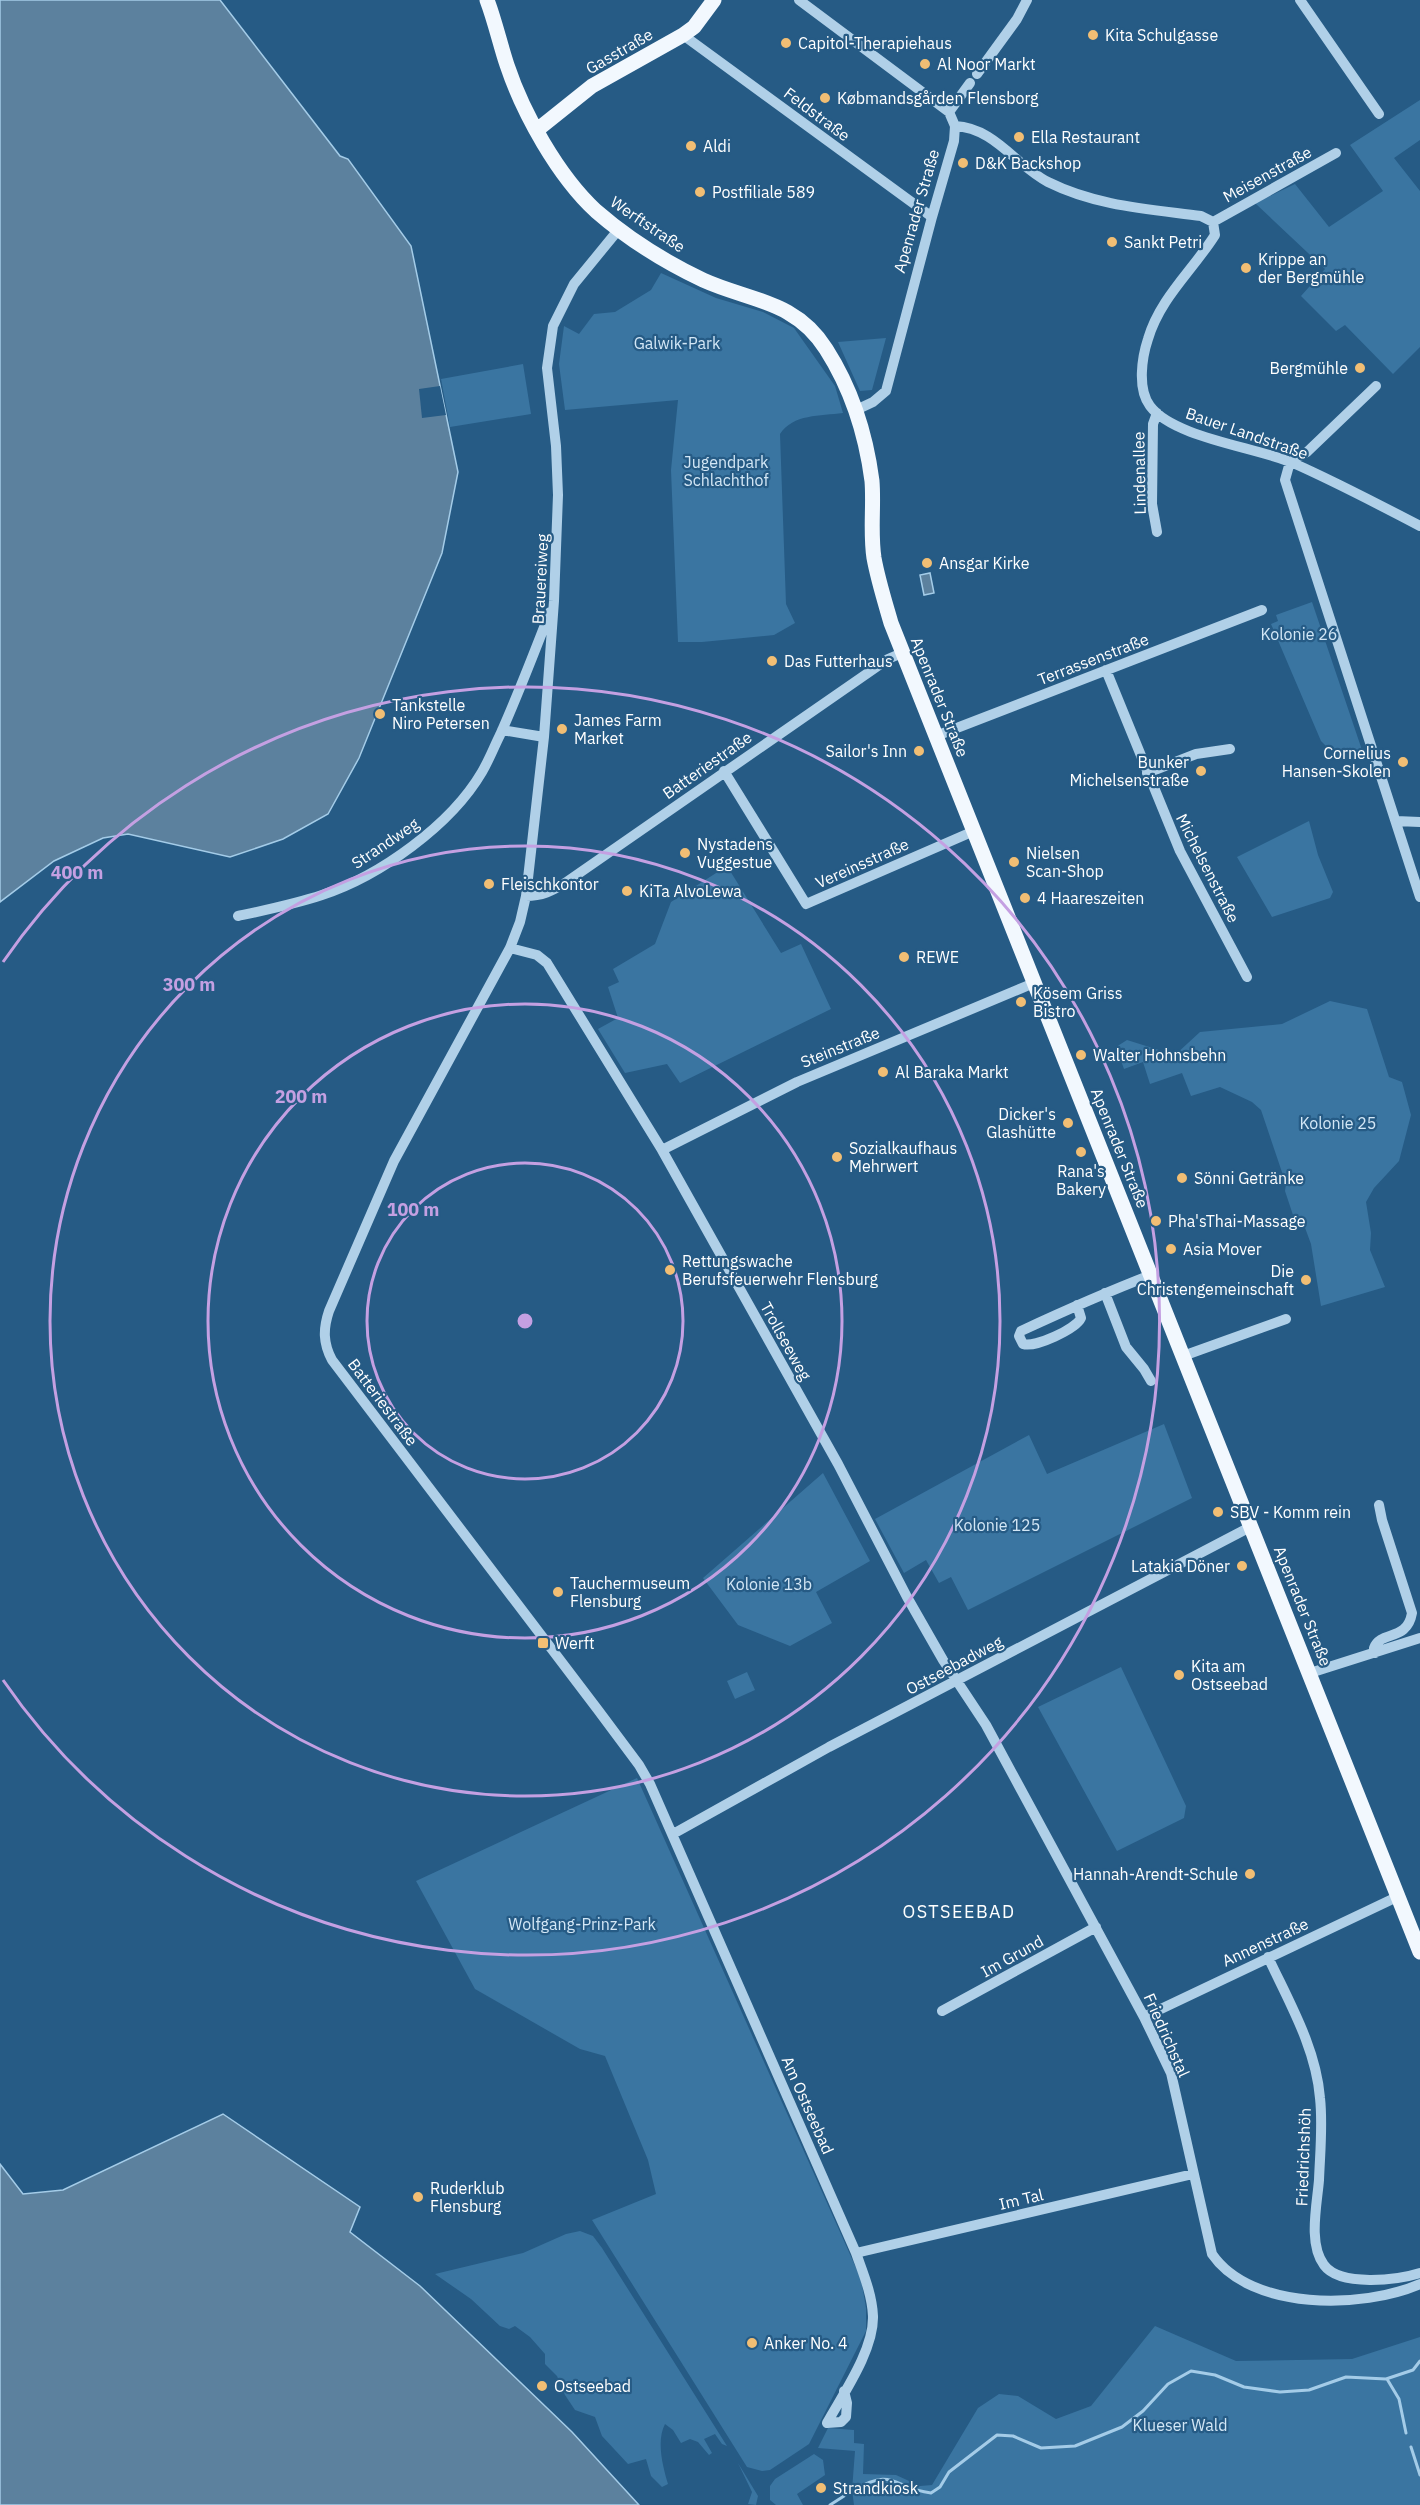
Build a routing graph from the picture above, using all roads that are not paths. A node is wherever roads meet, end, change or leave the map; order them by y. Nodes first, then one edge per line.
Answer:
1 (487, 0) edge
2 (714, 0) edge
3 (799, 0) edge
4 (1027, 0) edge
5 (1300, 0) edge
6 (684, 35) junction
7 (949, 112) junction
8 (1379, 114) dead end
9 (955, 126) junction
10 (537, 130) junction
11 (1336, 153) dead end
12 (932, 217) junction
13 (1213, 222) junction
14 (619, 230) junction
15 (1376, 386) dead end
16 (856, 410) junction
17 (1157, 413) junction
18 (1290, 462) junction
19 (1420, 526) edge
20 (1157, 532) dead end
21 (554, 601) junction
22 (1262, 610) dead end
23 (902, 652) junction
24 (1106, 670) junction
25 (502, 730) junction
26 (936, 736) junction
27 (543, 737) junction
28 (1230, 749) dead end
29 (724, 771) junction
30 (1147, 773) junction
31 (1396, 821) junction
32 (1420, 822) edge
33 (974, 831) junction
34 (526, 896) junction
35 (1420, 897) edge
36 (238, 916) dead end
37 (510, 948) junction
38 (1247, 977) dead end
39 (1034, 983) junction
40 (662, 1150) junction
41 (1151, 1275) junction
42 (1105, 1293) junction
43 (1077, 1305) junction
44 (1286, 1319) dead end
45 (1183, 1356) junction
46 (1151, 1381) dead end
47 (1379, 1505) dead end
48 (1252, 1526) junction
49 (1420, 1638) edge
50 (1375, 1653) junction
51 (1310, 1673) junction
52 (958, 1680) junction
53 (673, 1834) junction
54 (1399, 1896) junction
55 (1096, 1928) junction
56 (1420, 1952) edge
57 (1268, 1957) junction
58 (942, 2011) dead end
59 (1144, 2017) junction
60 (1193, 2174) junction
61 (856, 2253) junction
62 (1420, 2273) edge
63 (1420, 2284) edge
64 (844, 2391) dead end

1 - 10 main road, Werftstraße
2 - 6 main road, Gasstraße
3 - 7 street
4 - 7 street
5 - 8 street
6 - 10 main road, Gasstraße
6 - 12 street, Feldstraße
7 - 9 street
9 - 12 street, Apenrader Straße
9 - 13 street
10 - 14 main road, Werftstraße
11 - 13 street, Meisenstraße
12 - 16 street, Apenrader Straße
13 - 17 street
14 - 16 main road, Werftstraße
14 - 21 street, Brauereiweg
15 - 18 street
16 - 23 main road, Apenrader Straße
17 - 18 street, Bauer Landstraße
17 - 20 street, Lindenallee
18 - 19 street, Bauer Landstraße
18 - 31 street
21 - 25 street, Strandweg
21 - 27 street, Brauereiweg
22 - 24 street, Terrassenstraße
23 - 26 main road, Apenrader Straße
23 - 29 street, Batteriestraße
24 - 26 street, Terrassenstraße
24 - 30 street, Michelsenstraße
25 - 27 street
25 - 36 street, Strandweg
26 - 33 main road, Apenrader Straße
27 - 34 street, Brauereiweg
28 - 30 street
29 - 33 street, Vereinsstraße
29 - 34 street, Batteriestraße
30 - 38 street, Michelsenstraße
31 - 32 street
31 - 35 street
33 - 39 main road, Apenrader Straße
34 - 37 street, Brauereiweg
37 - 40 street, Trollseeweg
37 - 53 street, Batteriestraße
39 - 40 street, Steinstraße
39 - 41 main road, Apenrader Straße
40 - 52 street, Trollseeweg
41 - 42 street
41 - 45 main road, Apenrader Straße
42 - 43 street
42 - 46 street
43 - 43 street
44 - 45 street
45 - 48 main road, Apenrader Straße
47 - 50 street
48 - 51 main road, Apenrader Straße
48 - 52 street, Ostseebadweg
49 - 50 street
50 - 51 street
51 - 54 main road, Apenrader Straße
52 - 53 street, Ostseebadweg
52 - 55 street, Friedrichstal
53 - 61 street, Am Ostseebad
54 - 56 main road, Apenrader Straße
54 - 57 street, Annenstraße
55 - 58 street, Im Grund
55 - 59 street, Friedrichstal
57 - 59 street, Annenstraße
57 - 62 street, Friedrichshöh
59 - 60 street, Friedrichstal
60 - 61 street, Im Tal
60 - 63 street, Friedrichstal
61 - 64 street, Am Ostseebad

